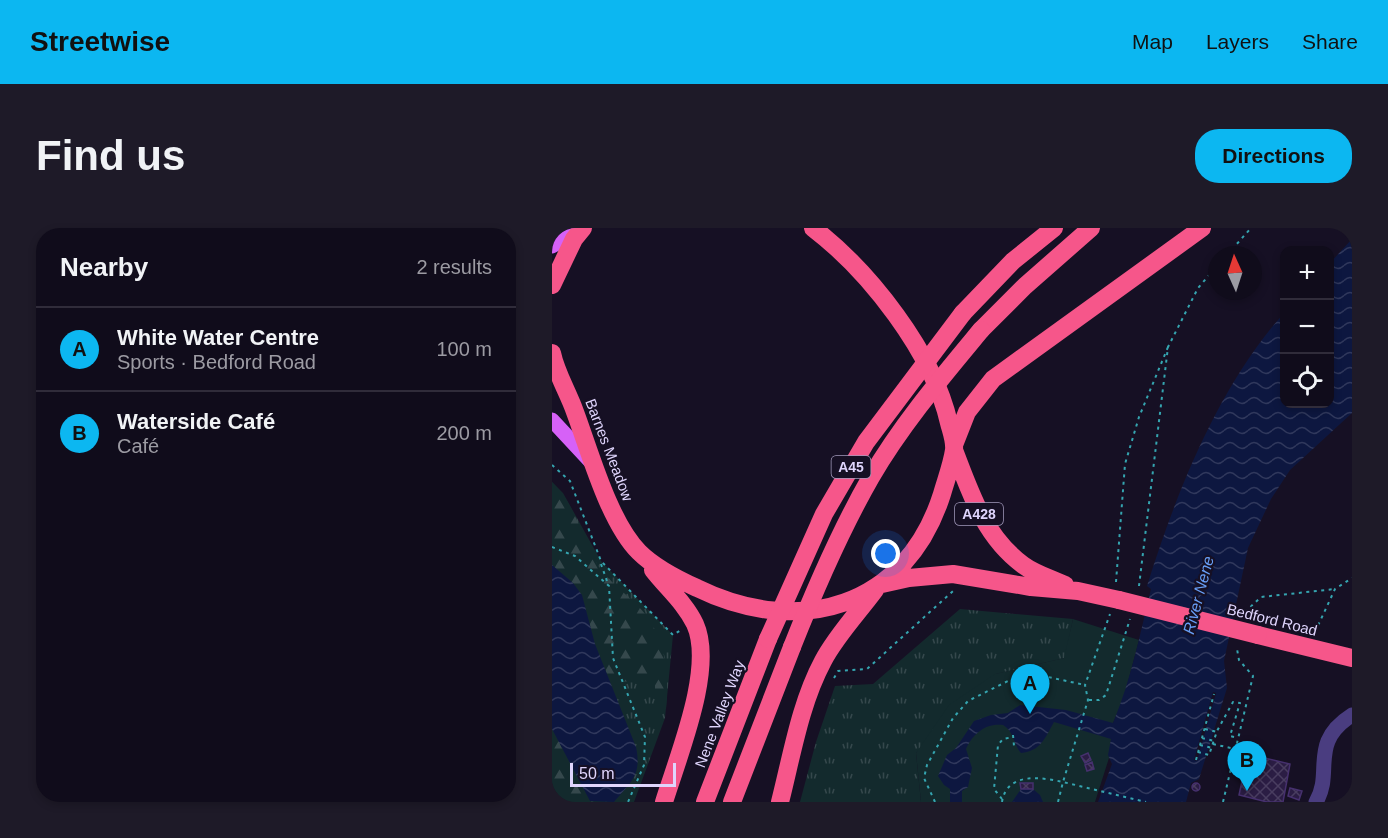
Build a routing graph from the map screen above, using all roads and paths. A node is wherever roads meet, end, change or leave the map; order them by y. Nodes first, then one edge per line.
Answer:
1 (583, 228) edge
2 (813, 228) edge
3 (1054, 228) edge
4 (1091, 228) edge
5 (1202, 228) edge
6 (1251, 228) edge
7 (552, 246) edge
8 (1235, 246) edge
9 (1208, 276) edge
10 (552, 285) edge
11 (1168, 347) junction
12 (552, 353) edge
13 (552, 420) edge
14 (954, 448) junction
15 (593, 464) junction
16 (552, 547) edge
17 (639, 552) junction
18 (601, 561) dead end
19 (1352, 578) edge
20 (609, 586) junction
21 (879, 586) junction
22 (1139, 586) dead end
23 (957, 588) dead end
24 (1335, 589) junction
25 (1078, 591) junction
26 (1115, 603) junction
27 (1245, 612) dead end
28 (1130, 619) dead end
29 (1311, 648) junction
30 (1237, 649) dead end
31 (1352, 658) edge
32 (833, 680) dead end
33 (1085, 685) junction
34 (1214, 694) dead end
35 (1088, 700) junction
36 (1352, 715) edge
37 (1204, 729) junction
38 (1216, 732) junction
39 (1202, 738) junction
40 (1238, 738) junction
41 (1213, 744) junction
42 (1200, 745) junction
43 (1014, 746) dead end
44 (1235, 749) junction
45 (753, 751) junction
46 (1198, 752) junction
47 (1196, 760) dead end
48 (1063, 782) junction
49 (1002, 801) edge
50 (628, 802) edge
51 (664, 802) edge
52 (705, 802) edge
53 (732, 802) edge
54 (741, 802) edge
55 (780, 802) edge
56 (934, 802) edge
57 (1058, 802) edge
58 (1146, 802) edge
59 (1223, 802) edge
60 (1316, 802) edge

1 - 7 main road
1 - 10 highway
2 - 14 highway
3 - 52 highway, Nene Valley Way / A45, bridge
4 - 45 highway, A45, bridge
5 - 14 highway, Barnes Meadow
6 - 8 path
9 - 11 path
11 - 22 path
11 - 26 path
12 - 15 highway, Barnes Meadow
13 - 15 main road
14 - 21 highway, Barnes Meadow
14 - 25 highway, Bedford Road / A428
15 - 17 highway, Barnes Meadow
16 - 20 path
17 - 21 highway, Barnes Meadow
17 - 51 highway
18 - 20 path
19 - 24 path
20 - 50 path
21 - 25 highway, Bedford Road / A428
21 - 55 highway
23 - 32 path
24 - 27 path
24 - 29 path
25 - 26 highway, Bedford Road / A428
26 - 29 highway, Bedford Road / A428, bridge
26 - 33 path
28 - 35 path
29 - 31 highway, Bedford Road / A428
30 - 40 path
33 - 35 path
33 - 56 path
34 - 37 path
35 - 48 path
36 - 60 lane
37 - 38 path
37 - 39 path
38 - 40 path
38 - 41 path
39 - 41 path
39 - 42 path
40 - 44 path
41 - 42 path
41 - 44 path
41 - 46 path
42 - 46 path
43 - 49 path
44 - 59 path
45 - 53 highway, A45
45 - 54 highway
46 - 47 path
48 - 49 path
48 - 57 path
48 - 58 path

